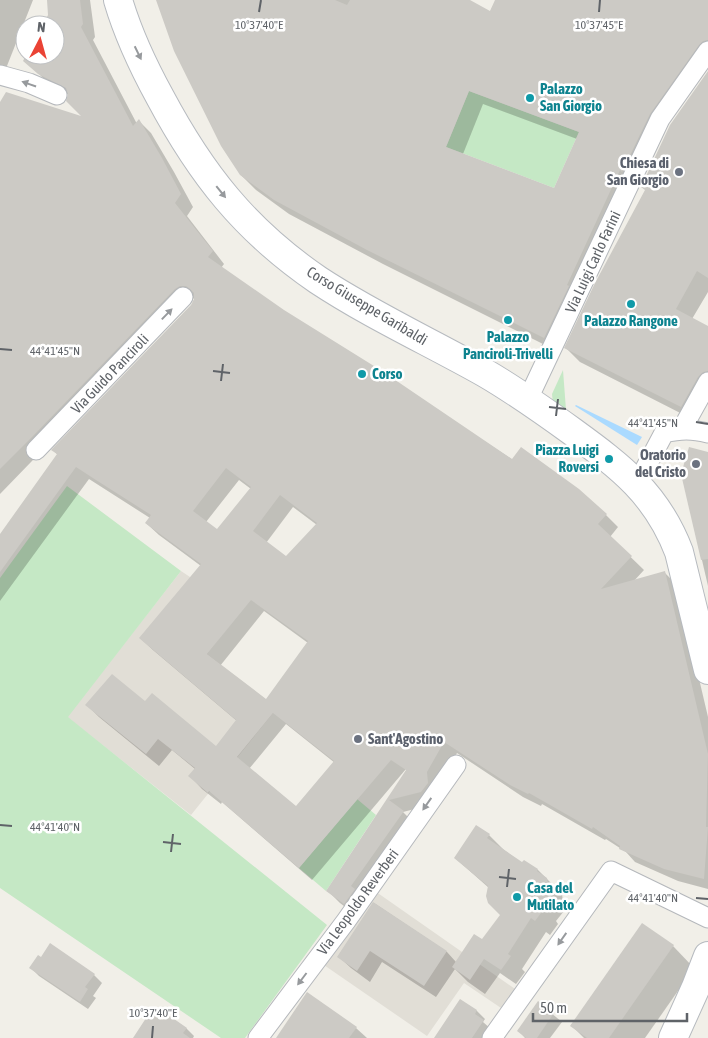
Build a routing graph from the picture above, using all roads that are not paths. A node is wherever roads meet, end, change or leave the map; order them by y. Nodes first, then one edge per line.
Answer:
1 (118, 0) edge
2 (708, 51) edge
3 (0, 76) edge
4 (57, 95) dead end
5 (183, 297) dead end
6 (708, 382) edge
7 (528, 399) junction
8 (682, 429) junction
9 (708, 433) edge
10 (36, 450) dead end
11 (637, 484) junction
12 (708, 670) edge
13 (456, 765) dead end
14 (708, 918) edge
15 (708, 956) edge
16 (258, 1038) edge
17 (492, 1038) edge
18 (673, 1038) edge

1 -> 7 street, Corso Giuseppe Garibaldi
2 - 7 street, Via Luigi Carlo Farini
4 -> 3 street
10 -> 5 street, Via Guido Panciroli
6 - 8 street
7 - 11 street
8 - 9 street
8 - 11 street
11 - 12 street
13 -> 16 street, Via Leopoldo Reverberi
14 -> 17 street
15 - 18 street

